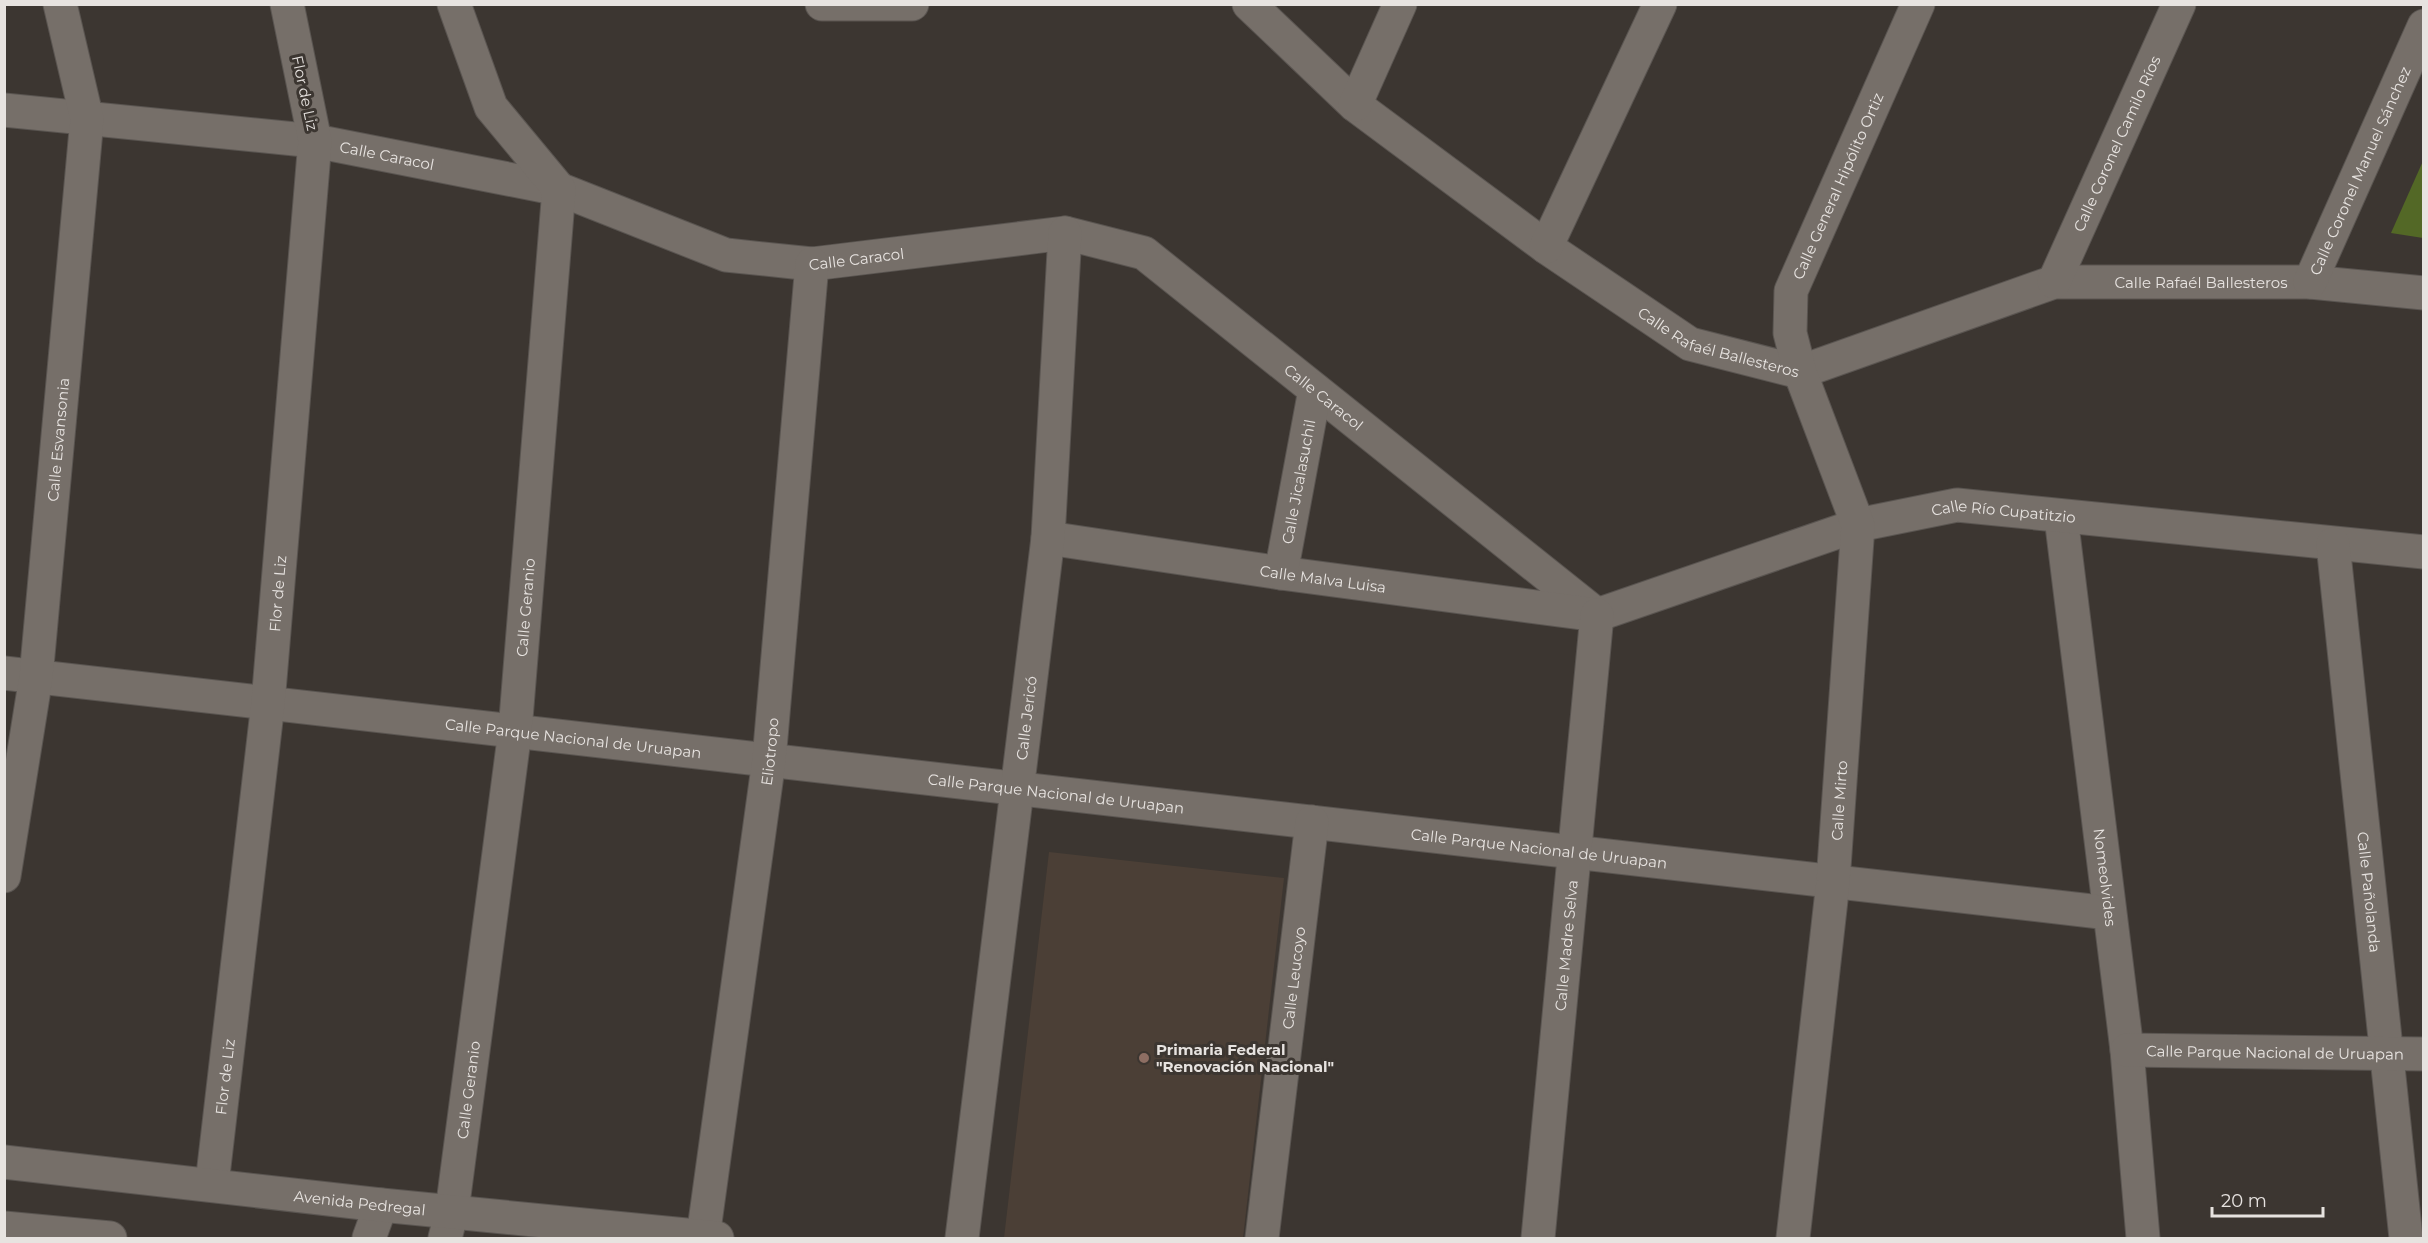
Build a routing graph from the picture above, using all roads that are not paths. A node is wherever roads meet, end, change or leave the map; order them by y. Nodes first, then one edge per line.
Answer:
1 (60, 4) edge
2 (287, 4) edge
3 (453, 4) edge
4 (822, 4) edge
5 (912, 4) edge
6 (1249, 4) edge
7 (1400, 4) edge
8 (1660, 4) edge
9 (1918, 4) edge
10 (2179, 4) edge
11 (2424, 26) edge
12 (1355, 105) junction
13 (4, 110) edge
14 (87, 119) junction
15 (315, 141) junction
16 (559, 189) junction
17 (1065, 233) junction
18 (1546, 247) junction
19 (812, 264) junction
20 (2054, 282) junction
21 (2310, 282) junction
22 (2424, 293) edge
23 (1800, 372) junction
24 (1315, 390) junction
25 (2061, 517) junction
26 (1858, 525) junction
27 (1048, 538) junction
28 (2333, 544) junction
29 (2424, 552) edge
30 (1281, 573) junction
31 (1597, 615) junction
32 (20, 675) edge
33 (268, 703) junction
34 (515, 731) junction
35 (769, 760) junction
36 (1018, 789) junction
37 (1312, 822) junction
38 (1575, 852) junction
39 (4, 876) edge
40 (1833, 882) junction
41 (2109, 913) junction
42 (2127, 1050) junction
43 (2389, 1053) junction
44 (2424, 1054) edge
45 (4, 1162) edge
46 (212, 1184) junction
47 (381, 1205) junction
48 (448, 1225) edge
49 (4, 1228) edge
50 (710, 1238) edge
51 (110, 1239) edge
52 (369, 1239) edge
53 (962, 1239) edge
54 (1262, 1239) edge
55 (1538, 1239) edge
56 (1793, 1239) edge
57 (2143, 1239) edge
58 (2406, 1239) edge

1 - 14 street, Calle Esvansonia
2 - 15 street, Flor de Liz
3 - 16 street
4 - 5 street
6 - 12 street, Calle Rafaél Ballesteros
7 - 12 street
8 - 18 street
9 - 23 street, Calle General Hipólito Ortiz
10 - 20 street, Calle Coronel Camilo Ríos
11 - 21 street, Calle Coronel Manuel Sánchez
12 - 18 street, Calle Rafaél Ballesteros
13 - 14 street, Calle Caracol
14 - 15 street, Calle Caracol
14 - 32 street, Calle Esvansonia
15 - 16 street, Calle Caracol
15 - 33 street, Flor de Liz
16 - 19 street, Calle Caracol
16 - 34 street, Calle Geranio
17 - 19 street, Calle Caracol
17 - 24 street, Calle Caracol
17 - 27 street, Calle Jericó
18 - 23 street, Calle Rafaél Ballesteros
19 - 35 street, Eliotropo
20 - 21 street, Calle Rafaél Ballesteros
20 - 23 street, Calle Rafaél Ballesteros
21 - 22 street, Calle Rafaél Ballesteros
23 - 26 street, Calle Mirto
24 - 30 street, Calle Jicalasuchil
24 - 31 street, Calle Caracol
25 - 26 street, Calle Río Cupatitzio
25 - 28 street, Calle Río Cupatitzio
25 - 41 street, Nomeolvides
26 - 31 street, Calle Río Cupatitzio
26 - 40 street, Calle Mirto
27 - 30 street, Calle Malva Luisa
27 - 36 street, Calle Jericó
28 - 29 street, Calle Río Cupatitzio
28 - 43 street, Calle Pañolanda
30 - 31 street, Calle Malva Luisa
31 - 38 street, Calle Madre Selva
32 - 33 street, Calle Parque Nacional de Uruapan
32 - 39 street, Calle Esvansonia
33 - 34 street, Calle Parque Nacional de Uruapan
33 - 46 street, Flor de Liz
34 - 35 street, Calle Parque Nacional de Uruapan
34 - 48 street, Calle Geranio
35 - 36 street, Calle Parque Nacional de Uruapan
35 - 50 street, Eliotropo
36 - 37 street, Calle Parque Nacional de Uruapan
36 - 53 street, Calle Jericó
37 - 38 street, Calle Parque Nacional de Uruapan
37 - 54 street, Calle Leucoyo
38 - 40 street, Calle Parque Nacional de Uruapan
38 - 55 street, Calle Madre Selva
40 - 41 street, Calle Parque Nacional de Uruapan
40 - 56 street, Calle Mirto
41 - 42 street, Nomeolvides
42 - 43 street, Calle Parque Nacional de Uruapan
42 - 57 street, Nomeolvides
43 - 44 street, Calle Parque Nacional de Uruapan
43 - 58 street, Calle Pañolanda
45 - 46 street, Avenida Pedregal
46 - 47 street, Avenida Pedregal
47 - 48 street, Avenida Pedregal
47 - 52 street
48 - 50 street, Avenida Pedregal
49 - 51 street

